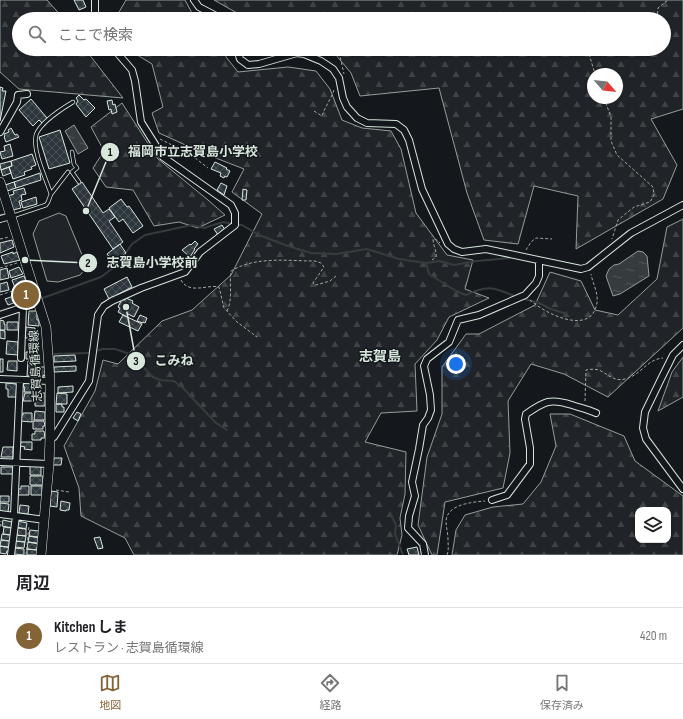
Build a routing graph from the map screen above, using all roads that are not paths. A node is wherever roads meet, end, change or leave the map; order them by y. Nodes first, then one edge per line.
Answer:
1 (95, 0) edge
2 (194, 0) edge
3 (95, 12) edge
4 (209, 12) edge
5 (120, 56) edge
6 (239, 56) edge
7 (287, 56) edge
8 (309, 56) edge
9 (27, 94) dead end
10 (73, 102) dead end
11 (0, 132) edge
12 (72, 152) dead end
13 (68, 172) dead end
14 (0, 182) edge
15 (79, 182) dead end
16 (51, 194) junction
17 (683, 205) edge
18 (11, 216) junction
19 (0, 219) edge
20 (539, 261) junction
21 (38, 299) junction
22 (23, 307) junction
23 (0, 315) edge
24 (683, 345) edge
25 (21, 358) dead end
26 (0, 379) edge
27 (20, 380) junction
28 (50, 381) junction
29 (596, 413) dead end
30 (50, 438) junction
31 (0, 462) edge
32 (16, 462) junction
33 (49, 464) junction
34 (683, 489) edge
35 (492, 500) road end
36 (0, 514) edge
37 (15, 516) junction
38 (45, 520) junction
39 (11, 555) edge
40 (41, 555) edge
41 (425, 555) edge

1 - 3 street
2 - 4 street
5 - 30 street
6 - 7 street
8 - 20 street
9 - 11 street
10 - 16 lane
12 - 15 lane
13 - 16 lane
14 - 18 main road, 志賀島循環線
16 - 18 lane
17 - 20 street
18 - 19 street
18 - 21 main road, 志賀島循環線
20 - 41 street
21 - 22 street
21 - 28 main road, 志賀島循環線
22 - 23 street
22 - 25 street
24 - 34 street
26 - 27 street
27 - 28 street
27 - 32 street
28 - 30 main road, 志賀島循環線
29 - 35 street
30 - 33 main road, 志賀島循環線
31 - 32 street
32 - 33 street
32 - 37 street
33 - 38 main road, 志賀島循環線
36 - 37 street
37 - 38 street
37 - 39 street
38 - 40 main road, 志賀島循環線

